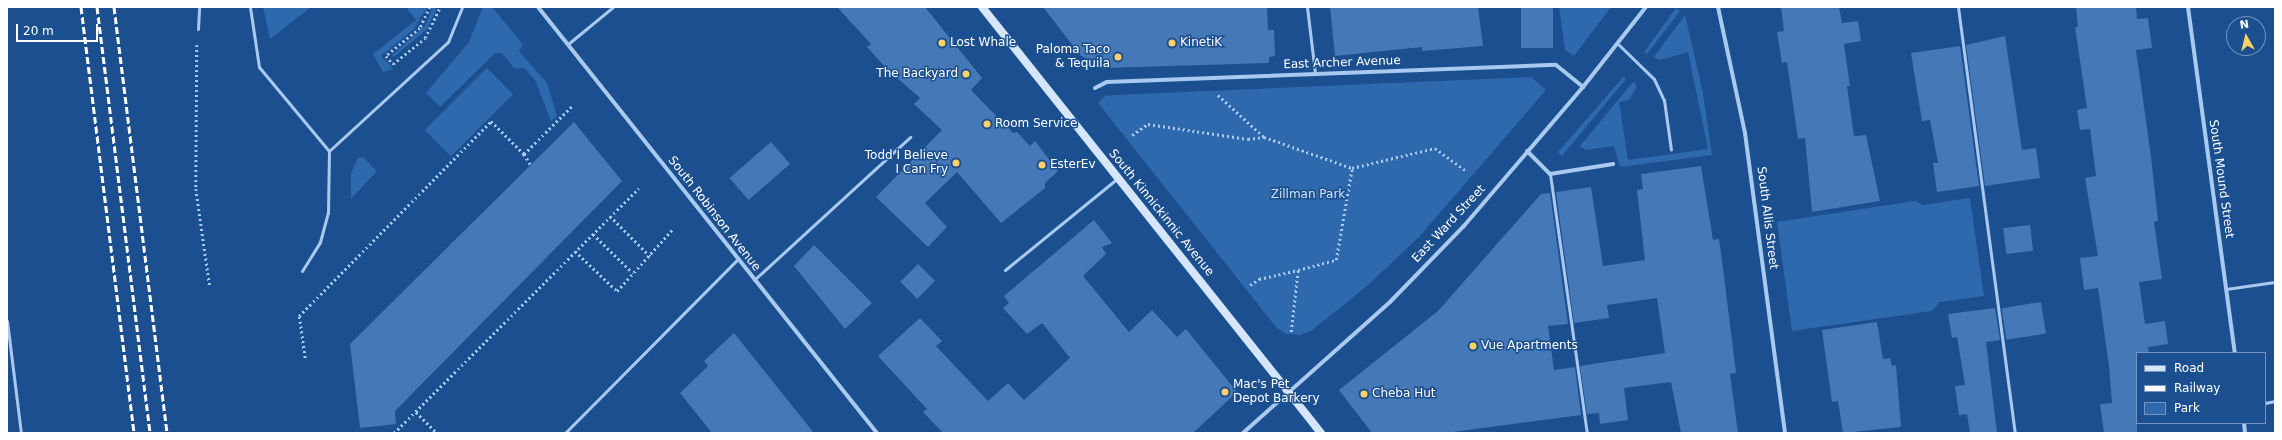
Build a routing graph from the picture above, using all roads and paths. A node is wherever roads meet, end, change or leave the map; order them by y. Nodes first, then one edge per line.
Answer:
1 (199, 7) edge
2 (250, 7) edge
3 (430, 7) edge
4 (440, 7) edge
5 (462, 7) edge
6 (538, 7) edge
7 (613, 7) edge
8 (982, 7) edge
9 (1307, 7) edge
10 (1646, 7) edge
11 (1718, 7) edge
12 (1958, 7) edge
13 (2188, 7) edge
14 (198, 29) joint
15 (568, 44) junction
16 (1618, 44) junction
17 (1315, 73) junction
18 (1210, 78) junction
19 (1583, 87) junction
20 (1095, 88) dead end
21 (573, 105) dead end
22 (1132, 135) dead end
23 (910, 137) dead end
24 (1264, 137) junction
25 (1671, 150) dead end
26 (329, 151) junction
27 (1527, 151) junction
28 (524, 154) junction
29 (1613, 164) dead end
30 (531, 165) dead end
31 (1352, 168) junction
32 (1467, 171) dead end
33 (1550, 174) junction
34 (1118, 178) junction
35 (639, 188) dead end
36 (610, 216) junction
37 (672, 230) dead end
38 (592, 234) junction
39 (575, 251) junction
40 (650, 256) junction
41 (737, 260) junction
42 (1005, 270) dead end
43 (1298, 270) junction
44 (302, 271) dead end
45 (633, 273) junction
46 (754, 280) junction
47 (2275, 282) edge
48 (1250, 285) dead end
49 (210, 287) dead end
50 (2226, 288) junction
51 (7, 321) edge
52 (1291, 332) dead end
53 (2234, 352) edge
54 (306, 358) dead end
55 (1288, 391) junction
56 (416, 412) junction
57 (21, 433) edge
58 (394, 433) edge
59 (437, 433) edge
60 (565, 433) edge
61 (876, 433) edge
62 (1243, 433) edge
63 (1321, 433) edge
64 (1587, 433) edge
65 (1785, 433) edge
66 (2015, 433) edge

1 - 14 lane
2 - 26 lane
3 - 4 path
5 - 26 lane
6 - 15 street, South Robinson Avenue
7 - 15 lane
8 - 34 main road, South Kinnickinnic Avenue
9 - 17 lane
10 - 16 street, East Ward Street
11 - 65 street, South Allis Street
12 - 66 lane
13 - 50 street, South Mound Street
14 - 49 path
15 - 41 street, South Robinson Avenue
16 - 19 street, East Ward Street
16 - 25 lane
17 - 18 street, East Archer Avenue
17 - 19 street, East Archer Avenue
18 - 20 street, East Archer Avenue
18 - 24 path
19 - 27 street, East Ward Street
21 - 28 path
22 - 24 path
23 - 46 lane
24 - 31 path
26 - 44 lane
27 - 33 street
27 - 55 street, East Ward Street
28 - 30 path
28 - 54 path
29 - 33 street
31 - 32 path
31 - 43 path
33 - 64 lane
34 - 42 lane
34 - 55 main road, South Kinnickinnic Avenue
35 - 36 path
36 - 38 path
36 - 40 path
37 - 40 path
38 - 39 path
38 - 45 path
39 - 45 path
39 - 56 path
40 - 45 path
41 - 46 street, South Robinson Avenue
41 - 60 lane
43 - 48 path
43 - 52 path
46 - 61 street, South Robinson Avenue
47 - 50 lane
50 - 53 street, South Mound Street
51 - 57 lane
55 - 62 street, East Ward Street
55 - 63 main road, South Kinnickinnic Avenue
56 - 58 path
56 - 59 path

